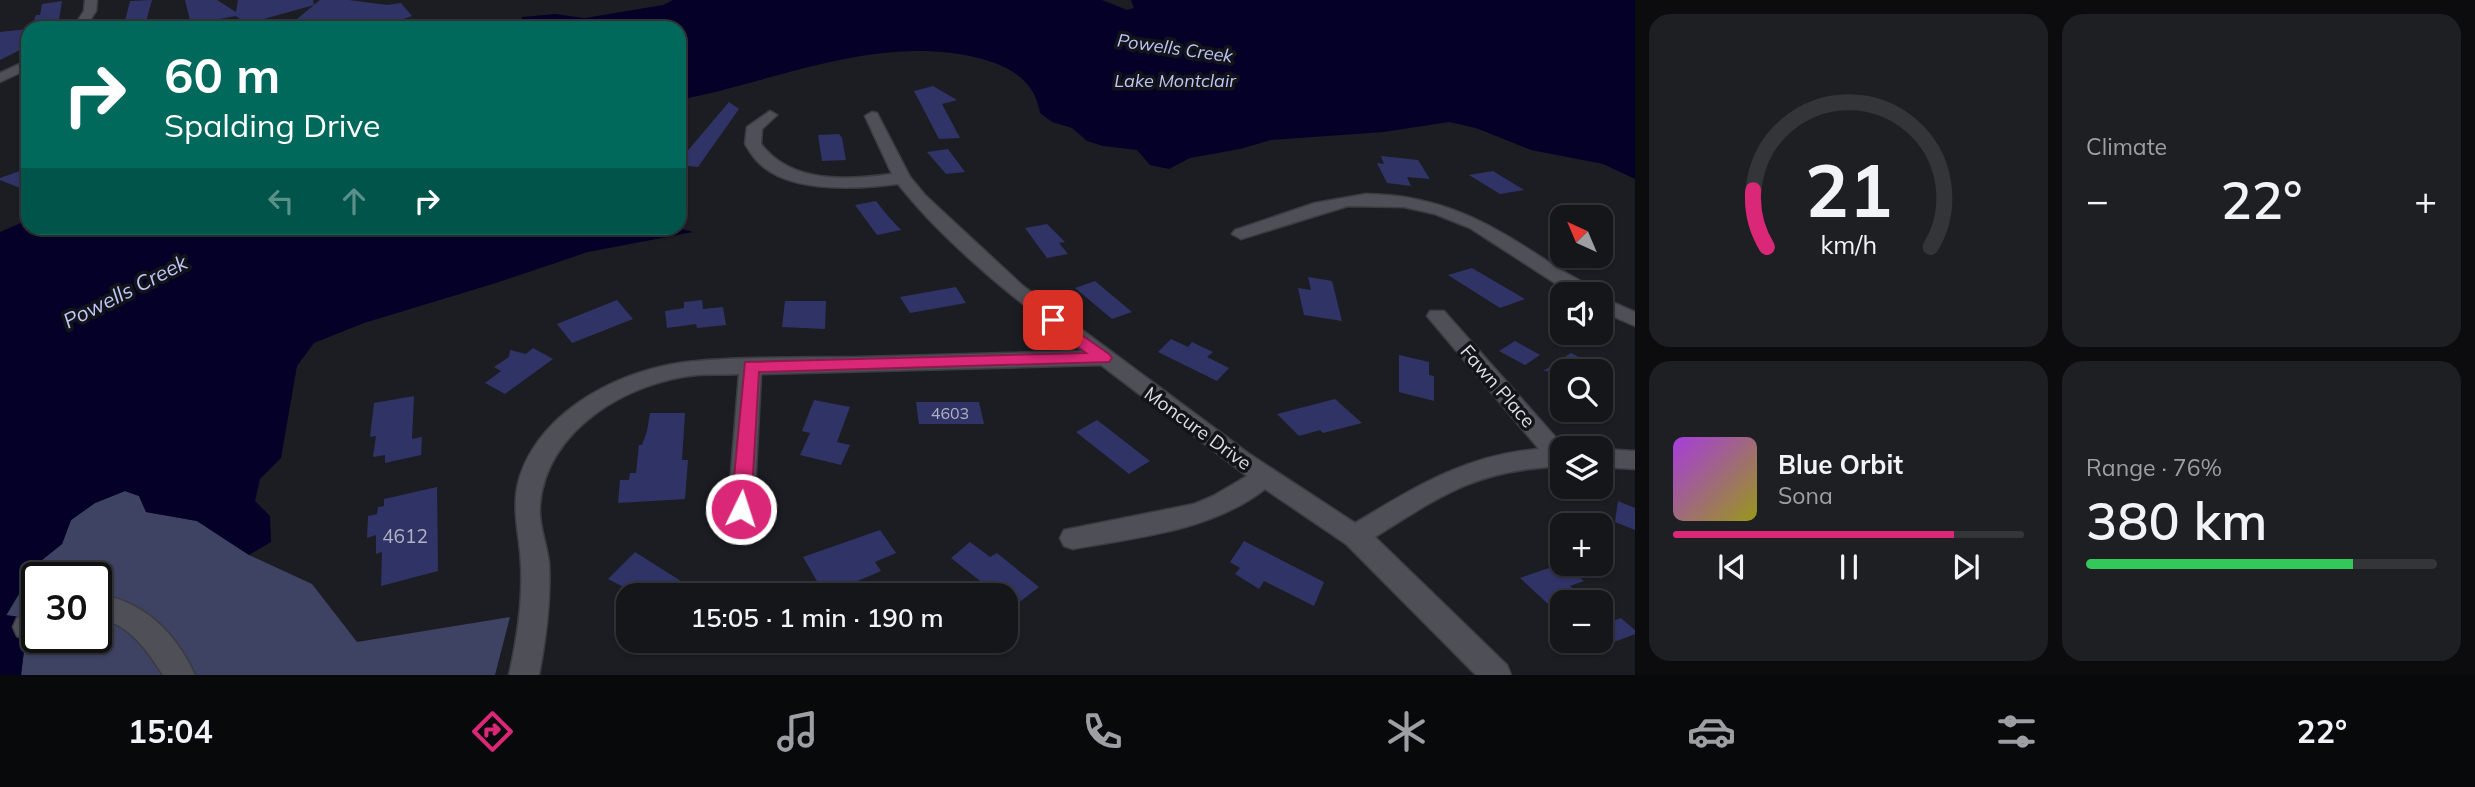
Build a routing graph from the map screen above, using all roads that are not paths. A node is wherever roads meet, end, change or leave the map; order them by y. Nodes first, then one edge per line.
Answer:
1 (91, 0) edge
2 (84, 21) edge
3 (21, 68) edge
4 (0, 78) edge
5 (770, 115) dead end
6 (872, 116) dead end
7 (902, 178) junction
8 (1241, 234) dead end
9 (1568, 282) edge
10 (1613, 309) edge
11 (1437, 316) dead end
12 (1635, 320) edge
13 (1104, 358) junction
14 (751, 366) junction
15 (1550, 444) edge
16 (1550, 458) edge
17 (1613, 459) edge
18 (1635, 460) edge
19 (1265, 477) junction
20 (741, 509) dead end
21 (1355, 537) junction
22 (1073, 538) dead end
23 (112, 608) edge
24 (180, 675) edge
25 (524, 675) edge
26 (1496, 675) edge

1 - 2 street
3 - 4 street
5 - 7 street
6 - 7 street, Moncure Drive
7 - 13 street, Moncure Drive
8 - 9 street
10 - 12 street
11 - 15 street, Fawn Place
13 - 14 street
13 - 19 street, Moncure Drive
14 - 20 street
14 - 25 street
16 - 21 street
17 - 18 street
19 - 21 street, Moncure Drive
19 - 22 street
21 - 26 street, Moncure Drive
23 - 24 street

